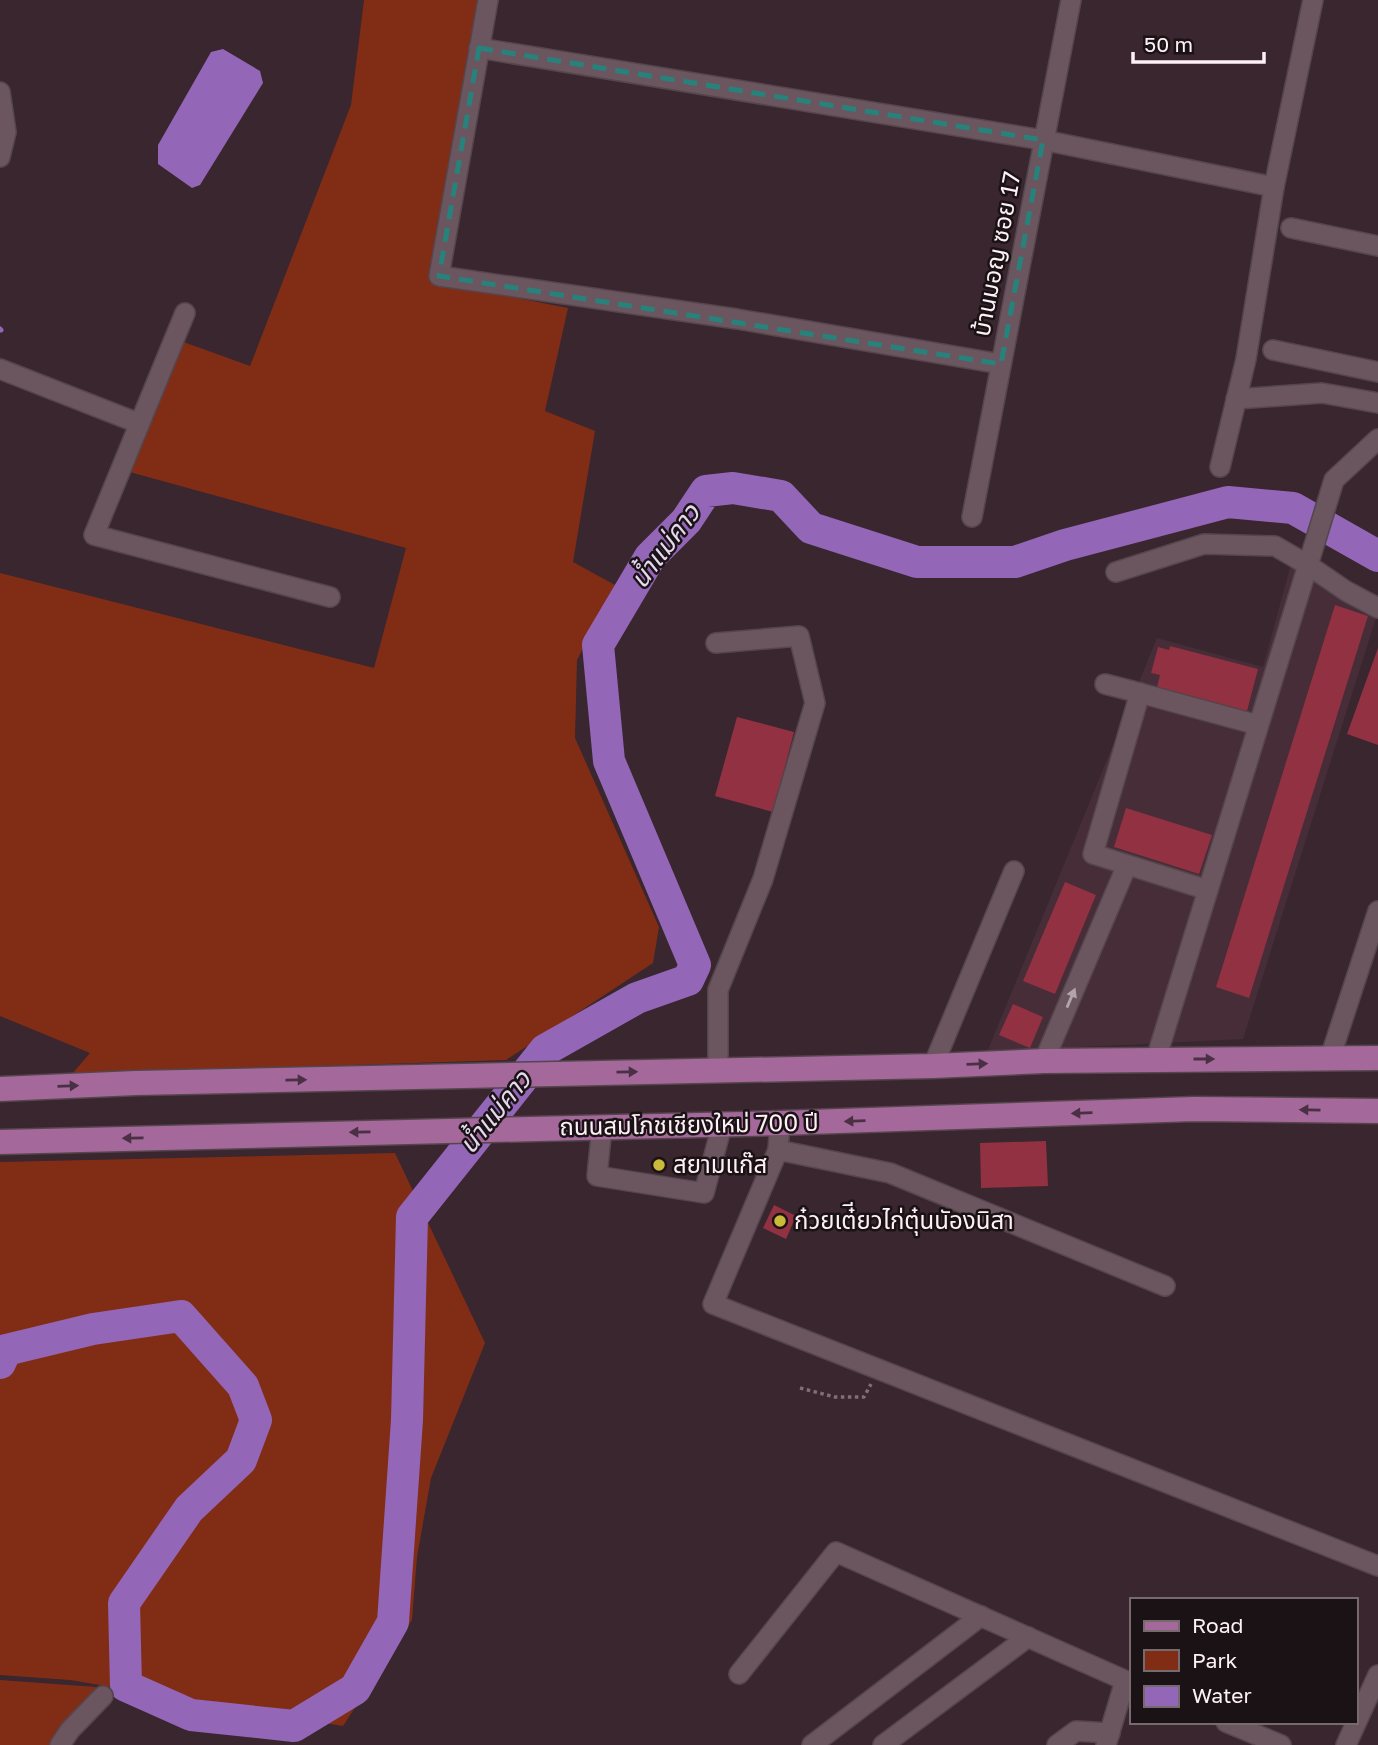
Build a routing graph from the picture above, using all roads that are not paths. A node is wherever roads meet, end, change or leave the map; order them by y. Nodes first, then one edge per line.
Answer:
1 (488, 0) edge
2 (1071, 0) edge
3 (1313, 0) edge
4 (479, 48) junction
5 (0, 92) edge
6 (1043, 140) junction
7 (0, 157) edge
8 (1274, 187) junction
9 (1291, 228) dead end
10 (1378, 246) edge
11 (185, 313) dead end
12 (1273, 350) dead end
13 (1001, 364) junction
14 (0, 369) edge
15 (1378, 372) edge
16 (1236, 399) junction
17 (1378, 403) edge
18 (138, 423) junction
19 (1378, 439) edge
20 (1220, 467) dead end
21 (972, 517) dead end
22 (1310, 557) junction
23 (1116, 572) dead end
24 (330, 597) dead end
25 (1378, 608) edge
26 (716, 643) dead end
27 (1105, 684) dead end
28 (1140, 693) junction
29 (1258, 725) junction
30 (1127, 865) junction
31 (1014, 871) dead end
32 (1208, 890) junction
33 (1378, 911) edge
34 (1330, 1058) junction
35 (1378, 1058) edge
36 (1156, 1059) junction
37 (1044, 1061) junction
38 (933, 1066) junction
39 (718, 1069) junction
40 (0, 1088) edge
41 (1378, 1111) edge
42 (780, 1123) junction
43 (722, 1125) junction
44 (602, 1127) junction
45 (0, 1142) edge
46 (778, 1150) junction
47 (1165, 1286) dead end
48 (1378, 1566) edge
49 (981, 1616) junction
50 (1028, 1637) junction
51 (738, 1674) dead end
52 (1378, 1675) edge
53 (1128, 1682) edge
54 (103, 1696) dead end
55 (1357, 1721) edge
56 (1231, 1724) edge
57 (1356, 1724) edge
58 (1108, 1739) edge
59 (60, 1745) edge
60 (812, 1745) edge
61 (883, 1745) edge
62 (1057, 1745) edge
63 (1282, 1745) edge
64 (1346, 1745) edge

1 - 4 street
2 - 6 street, บ้านมอญ ซอย 17
3 - 8 street
4 - 6 street
4 - 13 street
5 - 7 street
6 - 8 street
6 - 13 street, บ้านมอญ ซอย 17
8 - 16 street
9 - 10 street
11 - 18 street
12 - 15 street
13 - 21 street, บ้านมอญ ซอย 17
14 - 18 street
16 - 17 street
16 - 20 street
18 - 24 street
19 - 22 street
22 - 23 street
22 - 25 street
22 - 29 street
26 - 39 street
27 - 28 street
28 - 29 street
28 - 30 street
29 - 32 street
30 - 32 street
37 -> 30 street
31 - 38 street
32 - 36 street
33 - 34 street
34 - 35 main road
36 -> 34 main road
36 - 37 main road
38 -> 37 main road
38 - 39 main road
40 -> 39 main road
41 -> 42 main road, ถนนสมโภชเชียงใหม่ 700 ปี
42 - 43 main road, ถนนสมโภชเชียงใหม่ 700 ปี
42 - 46 street
43 - 44 main road, ถนนสมโภชเชียงใหม่ 700 ปี
43 - 44 street
44 -> 45 main road, ถนนสมโภชเชียงใหม่ 700 ปี
46 - 47 street
46 - 48 street
49 - 50 street
49 - 51 street
49 - 60 street
50 - 53 street
50 - 61 street
52 - 55 street
53 - 58 street
54 - 59 street
56 - 63 street
57 - 64 street
58 - 62 street

